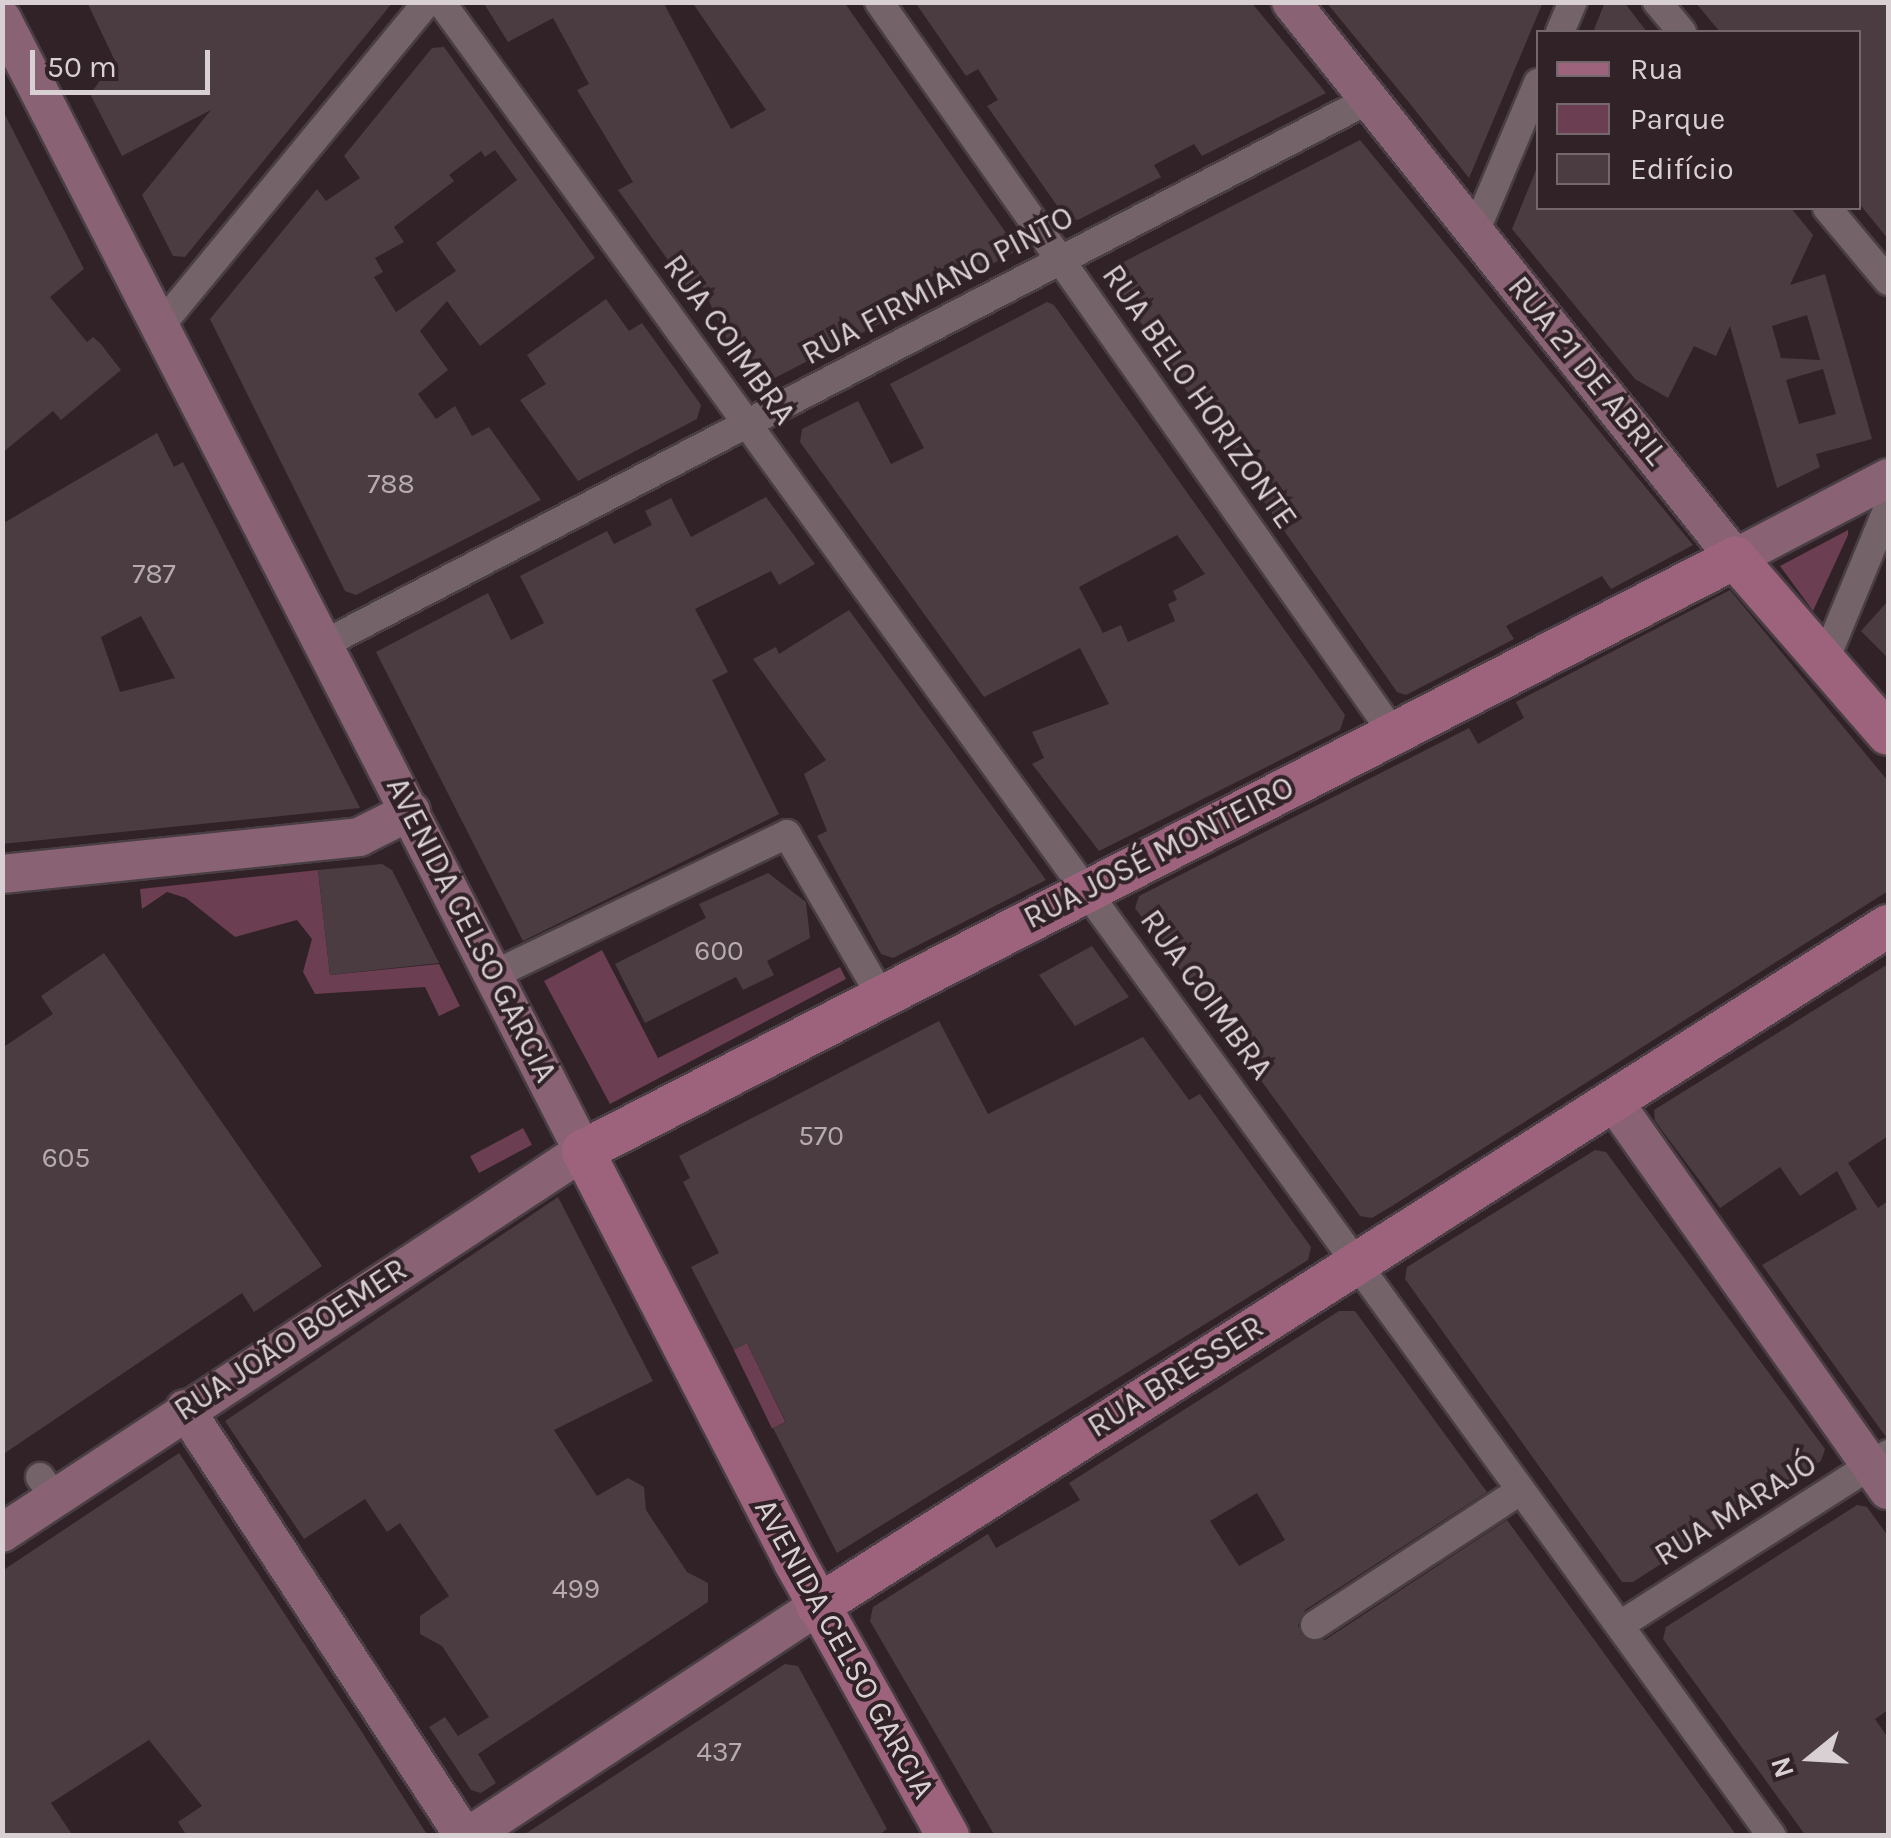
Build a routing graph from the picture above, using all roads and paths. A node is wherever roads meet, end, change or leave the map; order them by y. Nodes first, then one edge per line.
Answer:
1 (426, 2) edge
2 (441, 2) edge
3 (879, 2) edge
4 (1291, 2) edge
5 (1573, 2) edge
6 (1657, 2) edge
7 (2, 19) edge
8 (1561, 30) edge
9 (1680, 30) edge
10 (1536, 88) edge
11 (1370, 100) junction
12 (1829, 210) edge
13 (1476, 232) junction
14 (1061, 261) junction
15 (1888, 281) edge
16 (161, 325) junction
17 (748, 425) junction
18 (1888, 478) edge
19 (1888, 508) edge
20 (1735, 558) junction
21 (326, 643) junction
22 (1825, 660) junction
23 (1393, 733) junction
24 (1888, 734) edge
25 (411, 810) junction
26 (2, 874) edge
27 (1086, 891) junction
28 (1888, 926) edge
29 (494, 975) junction
30 (881, 996) junction
31 (1614, 1102) junction
32 (583, 1151) junction
33 (1357, 1262) junction
34 (185, 1409) junction
35 (1883, 1470) edge
36 (1521, 1490) junction
37 (30, 1503) edge
38 (818, 1606) junction
39 (1315, 1624) dead end
40 (1620, 1625) junction
41 (466, 1836) edge
42 (948, 1836) edge
43 (1772, 1836) edge

1 - 16 street
2 - 17 street, RUA COIMBRA
3 - 14 street, RUA BELO HORIZONTE
4 - 11 main road, RUA 21 DE ABRIL
5 - 8 street
6 - 9 street
7 - 16 main road, AVENIDA CELSO GARCIA
10 - 13 street
11 - 13 main road, RUA 21 DE ABRIL
11 - 14 street, RUA FIRMIANO PINTO
12 - 15 street
13 - 20 main road, RUA 21 DE ABRIL
14 - 17 street, RUA FIRMIANO PINTO
14 - 23 street, RUA BELO HORIZONTE
16 - 21 main road, AVENIDA CELSO GARCIA
17 - 21 street, RUA FIRMIANO PINTO
17 - 27 street, RUA COIMBRA
18 - 20 main road
19 - 22 street
20 - 22 main road, RUA 21 DE ABRIL
20 - 23 main road, RUA JOSÉ MONTEIRO
21 - 25 main road, AVENIDA CELSO GARCIA
22 - 24 main road, RUA 21 DE ABRIL
23 - 27 main road, RUA JOSÉ MONTEIRO
25 - 26 main road
25 - 29 main road, AVENIDA CELSO GARCIA
27 - 30 main road, RUA JOSÉ MONTEIRO
27 - 33 street, RUA COIMBRA
28 - 31 main road, RUA BRESSER
29 - 30 street
29 - 32 main road, AVENIDA CELSO GARCIA
30 - 32 main road, RUA JOSÉ MONTEIRO
31 - 33 main road, RUA BRESSER
31 - 35 main road
32 - 34 main road, RUA JOÃO BOEMER
32 - 38 main road, AVENIDA CELSO GARCIA
33 - 36 street, RUA COIMBRA
33 - 38 main road, RUA BRESSER
34 - 37 main road, RUA JOÃO BOEMER
34 - 41 main road
35 - 40 street, RUA MARAJÓ
36 - 39 street
36 - 40 street, RUA COIMBRA
38 - 41 main road, RUA BRESSER
38 - 42 main road, AVENIDA CELSO GARCIA
40 - 43 street, RUA COIMBRA

